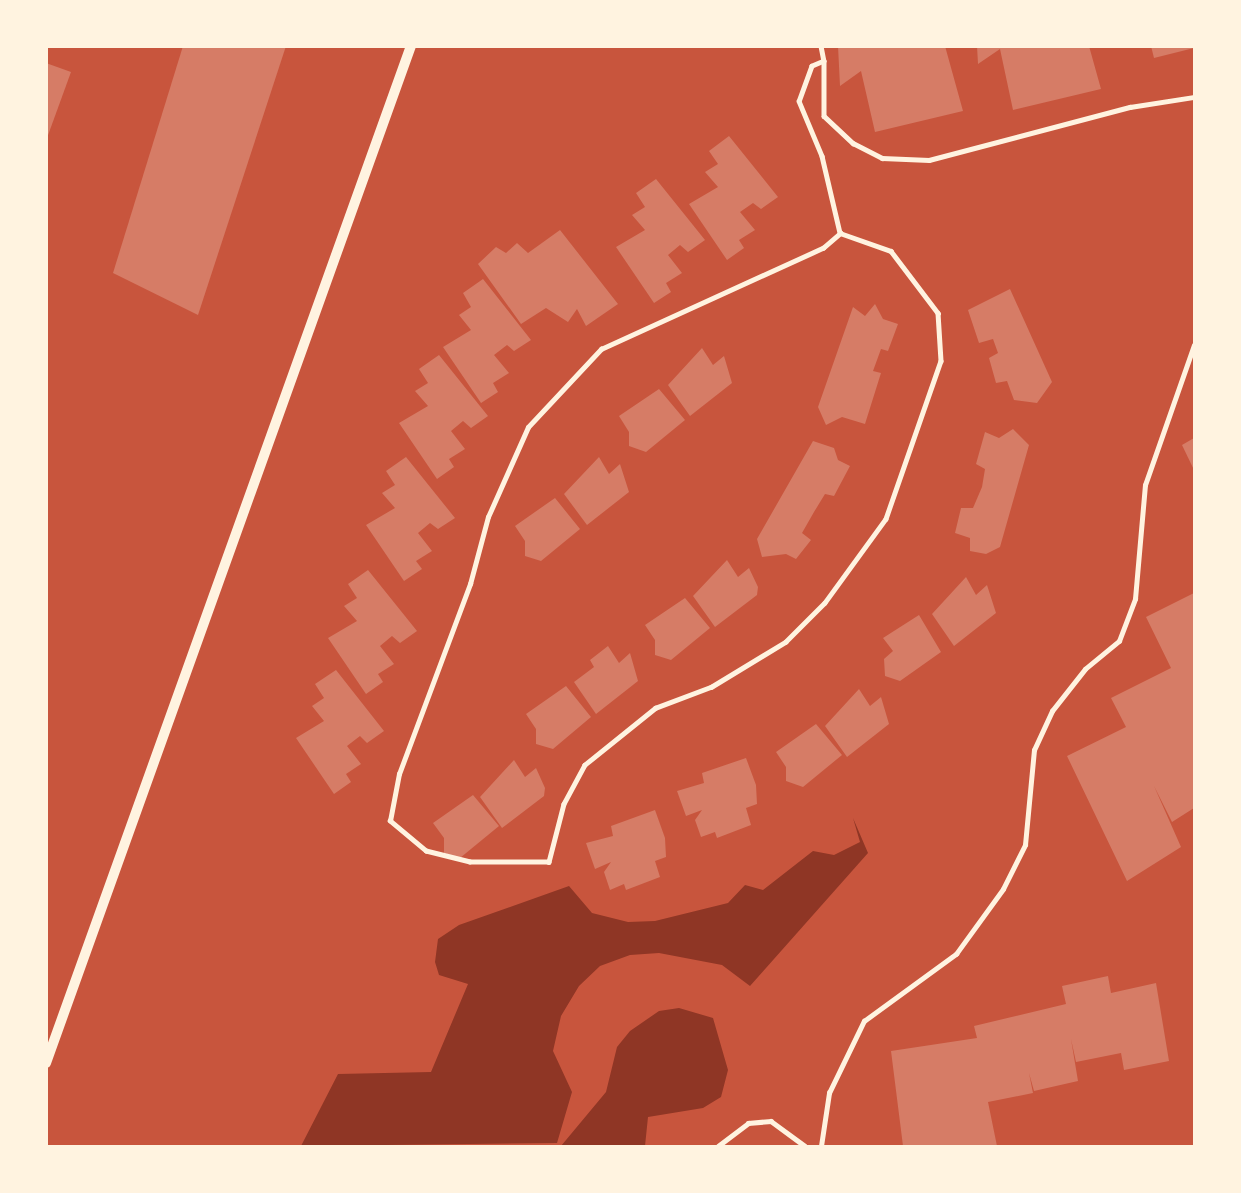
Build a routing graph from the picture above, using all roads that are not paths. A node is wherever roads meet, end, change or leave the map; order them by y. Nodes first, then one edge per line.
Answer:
1 (411, 46) edge
2 (821, 46) edge
3 (824, 62) junction
4 (1194, 97) edge
5 (840, 232) junction
6 (1194, 345) edge
7 (46, 1063) edge
8 (718, 1146) edge
9 (805, 1146) edge
10 (821, 1146) edge

1 - 7 street
2 - 3 lane
3 - 4 lane
3 - 5 lane
5 - 5 lane
6 - 10 lane
8 - 9 lane

